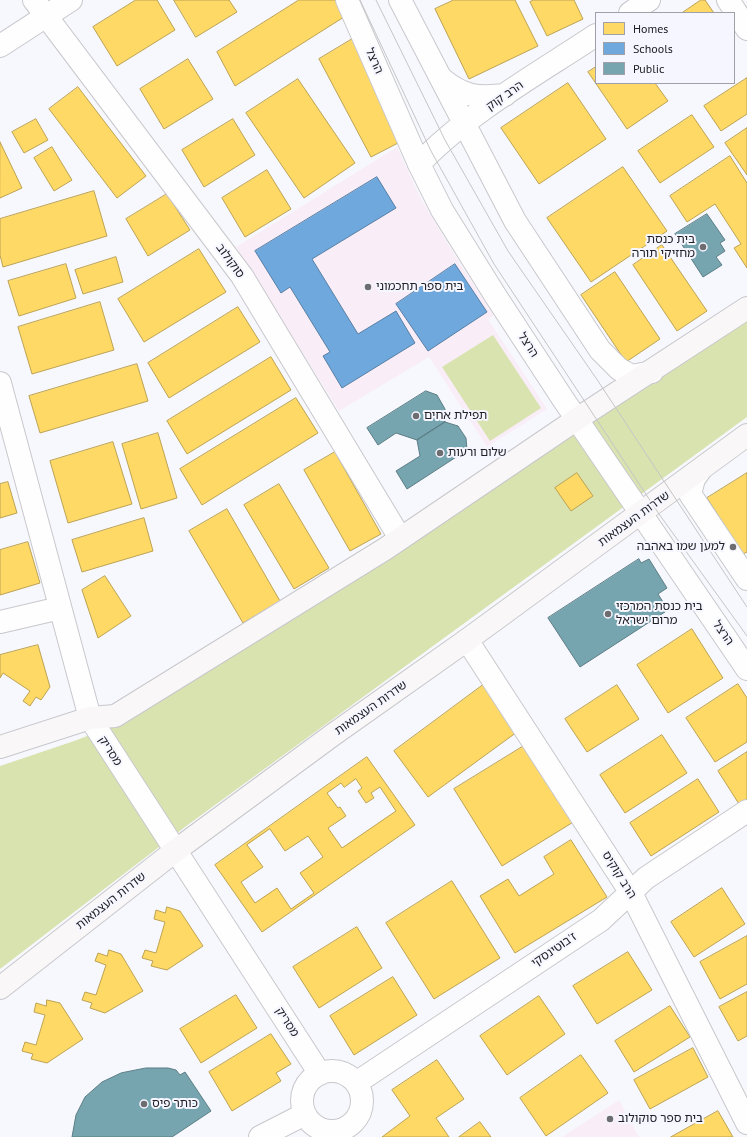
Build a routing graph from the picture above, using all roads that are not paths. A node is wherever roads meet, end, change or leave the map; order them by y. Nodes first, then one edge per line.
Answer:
1 (71, 0) edge
2 (347, 0) edge
3 (400, 0) edge
4 (650, 0) edge
5 (728, 0) edge
6 (39, 8) edge
7 (632, 12) edge
8 (747, 29) edge
9 (595, 36) edge
10 (0, 46) edge
11 (442, 79) junction
12 (505, 95) junction
13 (464, 125) junction
14 (420, 164) junction
15 (747, 308) edge
16 (652, 372) junction
17 (0, 383) edge
18 (577, 419) junction
19 (747, 435) edge
20 (701, 469) junction
21 (640, 514) junction
22 (400, 538) junction
23 (747, 579) edge
24 (60, 608) junction
25 (0, 622) edge
26 (467, 640) junction
27 (747, 669) edge
28 (90, 718) junction
29 (0, 747) edge
30 (747, 811) edge
31 (175, 851) junction
32 (631, 892) junction
33 (0, 988) edge
34 (320, 1074) junction
35 (356, 1083) junction
36 (305, 1114) junction
37 (747, 1123) edge
38 (348, 1133) edge
39 (260, 1137) edge

1 - 6 street
2 - 14 street, הרצל
3 - 11 street
4 - 7 street
5 - 8 street
6 - 10 street
6 - 22 street, סוקולוב
9 - 12 street, הרב קוק
11 - 12 street
11 - 13 street
12 - 13 street, הרב קוק
13 - 14 street, הרב קוק
13 - 16 street
14 - 18 street, הרצל
15 - 16 main road
16 - 18 main road
17 - 24 street, מסריק
18 - 21 street, הרצל
18 - 22 main road
19 - 20 main road, שדרות העצמאות
20 - 21 main road, שדרות העצמאות
20 - 23 street
21 - 26 main road, שדרות העצמאות
21 - 27 street, הרצל
22 - 28 main road
24 - 25 street
24 - 28 street, מסריק
26 - 31 main road, שדרות העצמאות
26 - 32 street, הרב קוקיס
28 - 29 main road
28 - 31 street, מסריק
30 - 32 street, ז'בוטינסקי
31 - 33 main road, שדרות העצמאות
31 - 34 street, מסריק
32 - 35 street, ז'בוטינסקי
32 - 37 street, הרב קוקיס
34 - 35 street
34 - 36 street
35 - 38 street
36 - 38 street
36 - 39 street

